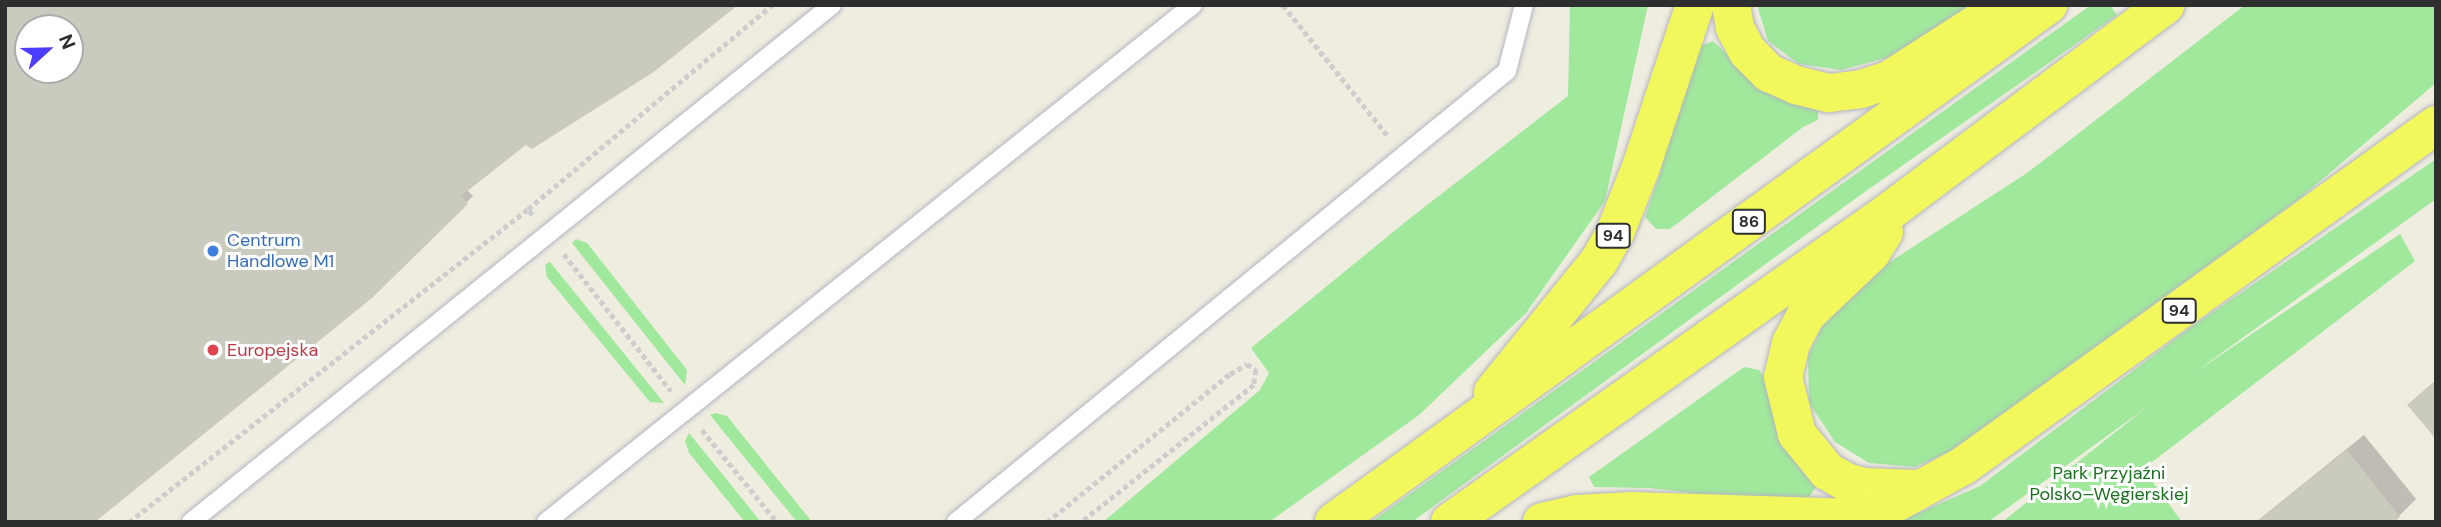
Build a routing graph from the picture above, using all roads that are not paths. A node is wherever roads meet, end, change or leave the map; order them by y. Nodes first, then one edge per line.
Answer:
1 (832, 5) edge
2 (1194, 5) edge
3 (1524, 5) edge
4 (1695, 5) edge
5 (1731, 5) edge
6 (2165, 5) edge
7 (2041, 10) edge
8 (2436, 125) edge
9 (1891, 211) junction
10 (1464, 429) junction
11 (1919, 489) junction
12 (191, 522) edge
13 (546, 522) edge
14 (956, 522) edge
15 (1334, 522) edge
16 (1450, 522) edge
17 (1542, 522) edge

1 - 12 lane
2 - 13 lane
3 - 14 lane
4 - 10 main road, 94
5 - 7 main road
6 - 9 main road
7 - 10 main road, 86
8 - 11 main road, 94
9 - 11 main road
9 - 16 main road
10 - 15 main road, 86
11 - 17 main road, 94

